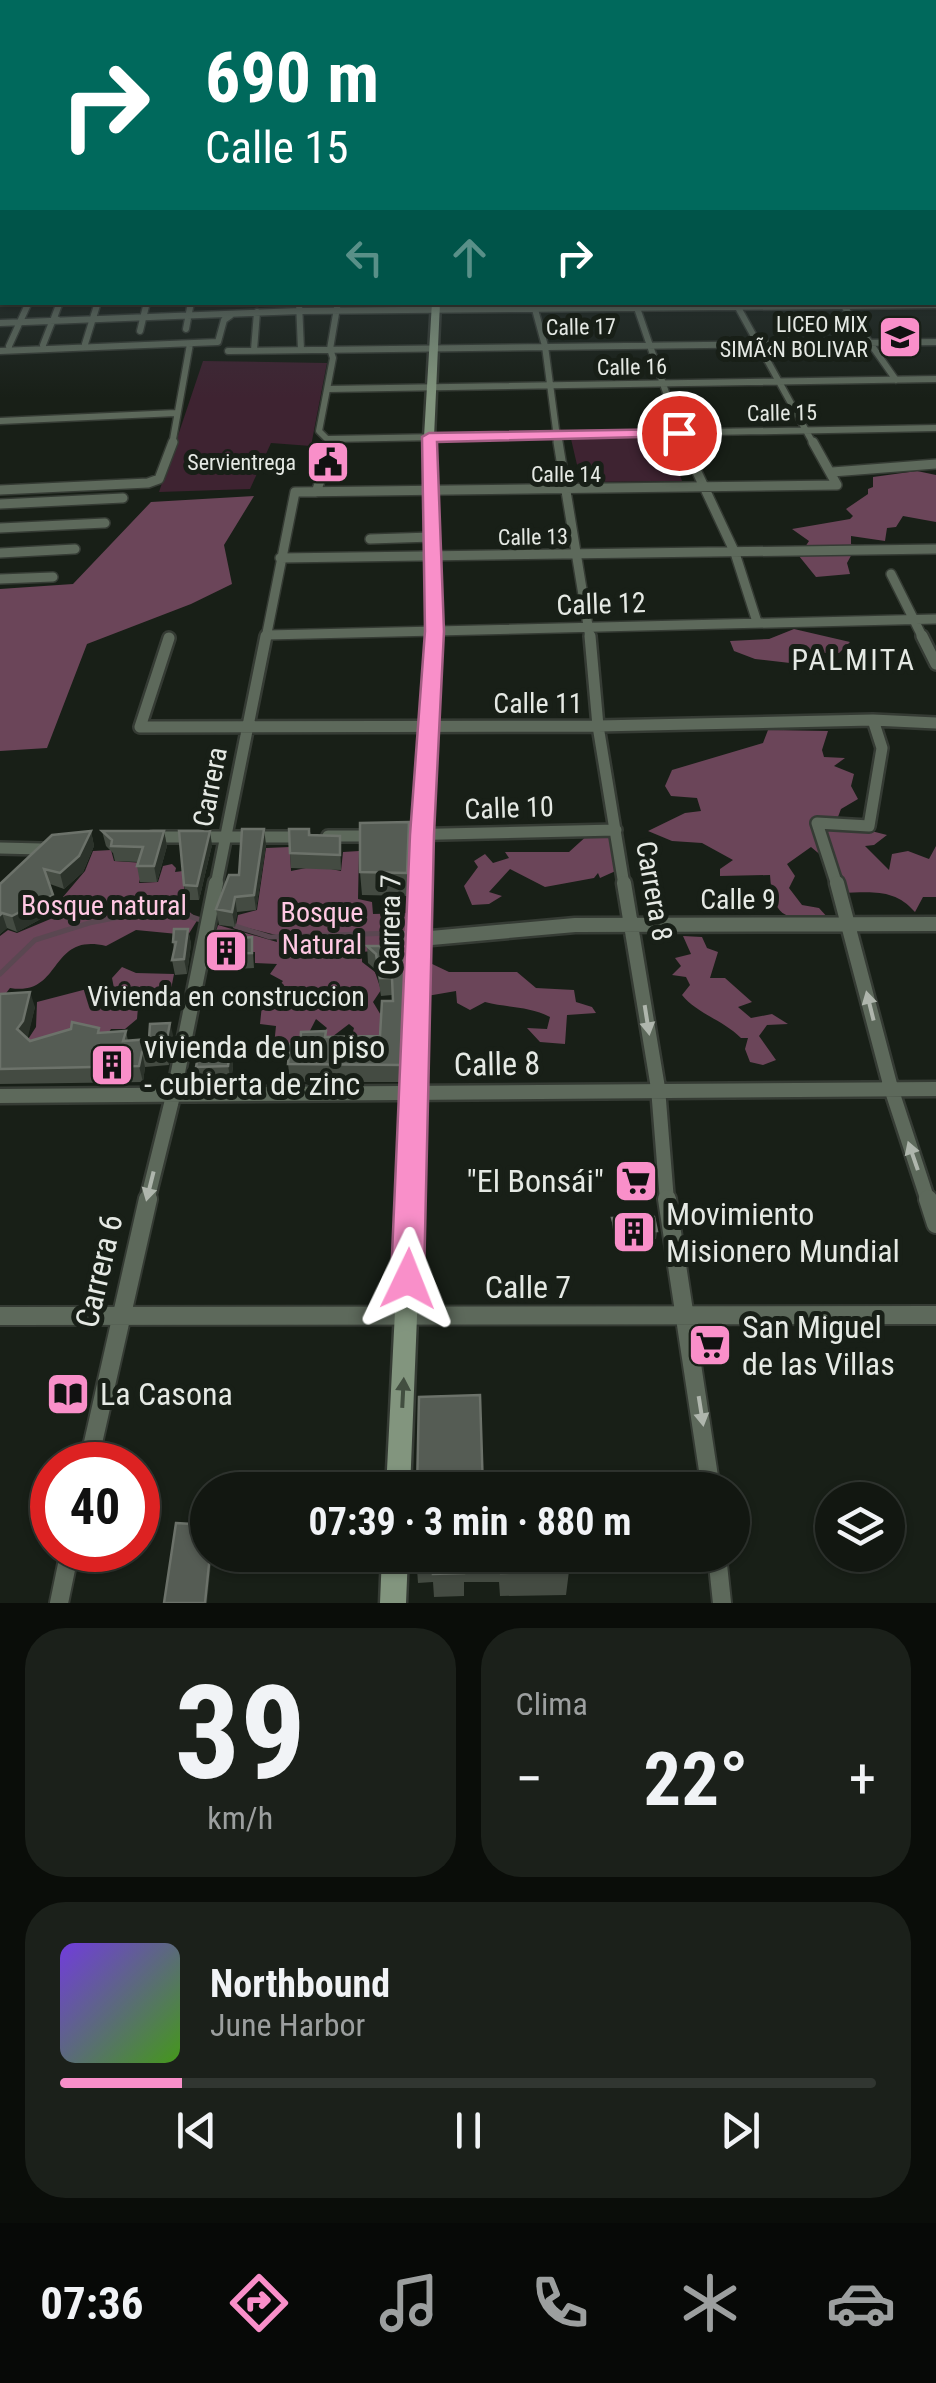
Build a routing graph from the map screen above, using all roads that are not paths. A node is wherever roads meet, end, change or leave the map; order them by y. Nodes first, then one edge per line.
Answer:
1 (28, 305) edge
2 (59, 305) edge
3 (97, 305) edge
4 (146, 305) edge
5 (191, 305) edge
6 (636, 305) edge
7 (736, 305) edge
8 (844, 305) edge
9 (299, 306) edge
10 (436, 306) edge
11 (533, 306) edge
12 (337, 307) edge
13 (257, 312) junction
14 (189, 315) junction
15 (225, 315) junction
16 (144, 317) junction
17 (93, 318) junction
18 (53, 320) junction
19 (0, 321) edge
20 (21, 321) junction
21 (186, 329) dead end
22 (140, 331) dead end
23 (758, 342) junction
24 (870, 342) junction
25 (936, 342) edge
26 (650, 343) junction
27 (85, 344) dead end
28 (190, 344) junction
29 (43, 345) dead end
30 (9, 346) dead end
31 (545, 346) junction
32 (434, 348) junction
33 (330, 349) junction
34 (254, 350) junction
35 (301, 350) junction
36 (0, 351) edge
37 (228, 351) dead end
38 (936, 379) edge
39 (896, 380) junction
40 (779, 382) junction
41 (664, 384) junction
42 (551, 386) junction
43 (432, 388) junction
44 (328, 389) junction
45 (176, 413) junction
46 (0, 421) edge
47 (932, 428) edge
48 (807, 430) junction
49 (679, 433) junction
50 (558, 434) junction
51 (936, 436) edge
52 (429, 437) junction
53 (329, 439) junction
54 (936, 464) edge
55 (832, 472) junction
56 (18, 489) junction
57 (0, 490) edge
58 (705, 490) junction
59 (433, 491) junction
60 (295, 492) joint
61 (316, 492) junction
62 (564, 492) junction
63 (123, 498) dead end
64 (0, 504) edge
65 (12, 504) junction
66 (105, 523) dead end
67 (2, 528) edge
68 (432, 536) junction
69 (370, 539) dead end
70 (0, 540) edge
71 (75, 549) dead end
72 (936, 549) edge
73 (0, 553) edge
74 (735, 553) junction
75 (578, 554) junction
76 (431, 556) junction
77 (280, 558) junction
78 (892, 574) dead end
79 (54, 577) dead end
80 (0, 580) edge
81 (915, 619) junction
82 (936, 619) edge
83 (757, 622) junction
84 (589, 627) junction
85 (434, 631) junction
86 (267, 635) junction
87 (169, 638) dead end
88 (936, 664) edge
89 (873, 720) junction
90 (936, 723) edge
91 (247, 724) junction
92 (428, 726) junction
93 (598, 726) junction
94 (616, 830) junction
95 (422, 835) junction
96 (136, 836) edge
97 (226, 838) junction
98 (0, 848) edge
99 (28, 861) edge
100 (632, 924) junction
101 (850, 924) junction
102 (936, 924) edge
103 (420, 938) junction
104 (658, 1088) junction
105 (890, 1088) junction
106 (936, 1089) edge
107 (174, 1092) junction
108 (416, 1093) junction
109 (0, 1096) edge
110 (936, 1224) edge
111 (119, 1314) junction
112 (936, 1315) edge
113 (0, 1316) edge
114 (406, 1316) junction
115 (686, 1316) junction
116 (93, 1442) edge
117 (399, 1472) edge
118 (708, 1472) edge
119 (66, 1572) edge
120 (395, 1572) edge
121 (719, 1572) edge
122 (60, 1603) edge
123 (393, 1603) edge
124 (722, 1603) edge

1 - 20 street
2 - 18 street
3 - 17 street
4 - 16 street
5 - 14 street
6 - 7 street
6 - 11 street
6 - 26 street
7 - 23 street
8 - 24 street
9 - 12 street
9 - 13 street
9 - 35 street
10 - 11 street
10 - 12 street
10 - 32 street, Carrera 7
11 - 31 street, Carrera 8
12 - 33 street
13 - 15 street
13 - 34 street
14 - 15 street
14 - 16 street
14 - 21 street
15 - 28 street
16 - 17 street
16 - 22 street
17 - 18 street
17 - 27 street
18 - 20 street
18 - 29 street
19 - 20 street
20 - 30 street
23 - 24 street, Calle 17
23 - 26 street, Calle 17
23 - 40 street
24 - 25 street, Calle 17
24 - 39 street
26 - 31 street, Calle 17
26 - 41 street
28 - 36 street
28 - 45 street
31 - 32 street, Calle 17
31 - 42 street, Carrera 8
32 - 33 street, Calle 17
32 - 43 street, Carrera 7
33 - 35 street, Calle 17
33 - 44 street
34 - 35 street, Calle 17
34 - 37 street, Calle 17
38 - 39 street, Calle 16
39 - 40 street, Calle 16
40 - 41 street, Calle 16
40 - 48 street
41 - 42 street, Calle 16
41 - 49 street
42 - 43 street, Calle 16
42 - 50 street, Carrera 8
43 - 44 street, Calle 16
43 - 52 street, Carrera 7
44 - 53 street
45 - 46 street
45 - 56 street
47 - 48 street, Calle 15
47 - 51 street
48 - 49 street, Calle 15
48 - 55 street
49 - 50 street, Calle 15
49 - 58 street
50 - 52 street, Calle 15
50 - 62 street, Carrera 8
52 - 53 street, Calle 15
52 - 59 street, Carrera 7
53 - 61 street
54 - 55 street
55 - 58 street, Calle 14
56 - 57 street
56 - 65 street
58 - 62 street, Calle 14
58 - 74 street
59 - 61 street, Calle 14
59 - 62 street, Calle 14
59 - 68 street, Carrera 7
60 - 61 street, Calle 14
60 - 77 street, Carrera
62 - 75 street, Carrera 8
63 - 65 street
64 - 65 street
65 - 67 street
66 - 67 street
67 - 70 street
68 - 69 street
68 - 76 street, Carrera 7
71 - 73 street
72 - 74 street, Calle 13
74 - 75 street, Calle 13
74 - 83 street
75 - 76 street, Calle 13
75 - 84 street, Carrera 8
76 - 77 street, Calle 13
76 - 85 street, Carrera 7
77 - 86 street, Carrera
78 - 81 street
79 - 80 street
81 - 82 street, Calle 12
81 - 83 street, Calle 12
81 - 88 street
83 - 84 street, Calle 12
84 - 85 street, Calle 12
84 - 93 street, Carrera 8
85 - 86 street, Calle 12
85 - 92 street, Carrera 7
86 - 91 street, Carrera
87 - 91 street, Calle 11
89 - 90 street, Calle 11
89 - 93 street, Calle 11
89 - 101 street
91 - 92 street, Calle 11
91 - 97 street, Carrera
92 - 93 street, Calle 11
92 - 95 street, Carrera 7
93 - 94 street, Carrera 8
94 - 95 street, Calle 10
94 - 100 street, Carrera 8
95 - 97 street, Calle 10
95 - 103 street, Carrera 7
96 - 97 street, Calle 10
97 - 107 street, Carrera
98 - 99 street
100 - 101 street, Calle 9
100 - 103 street, Calle 9
100 -> 104 street, Carrera 8
101 - 102 street, Calle 9
105 -> 101 street
103 - 108 street, Carrera 7
104 - 105 street, Calle 8
104 - 108 street, Calle 8
104 - 115 street, Carrera 8
105 - 106 street, Calle 8
110 -> 105 street
107 - 108 street, Calle 8
107 - 109 street, Calle 8
107 -> 111 street, Carrera 6
108 - 114 street, Carrera 7
111 - 113 street, Calle 7
111 - 114 street, Calle 7
111 - 116 street, Carrera 6
112 - 115 street, Calle 7
114 - 115 street, Calle 7
117 -> 114 street, Carrera 7
115 -> 118 street, Carrera 8
119 - 122 street
120 - 123 street
121 - 124 street

